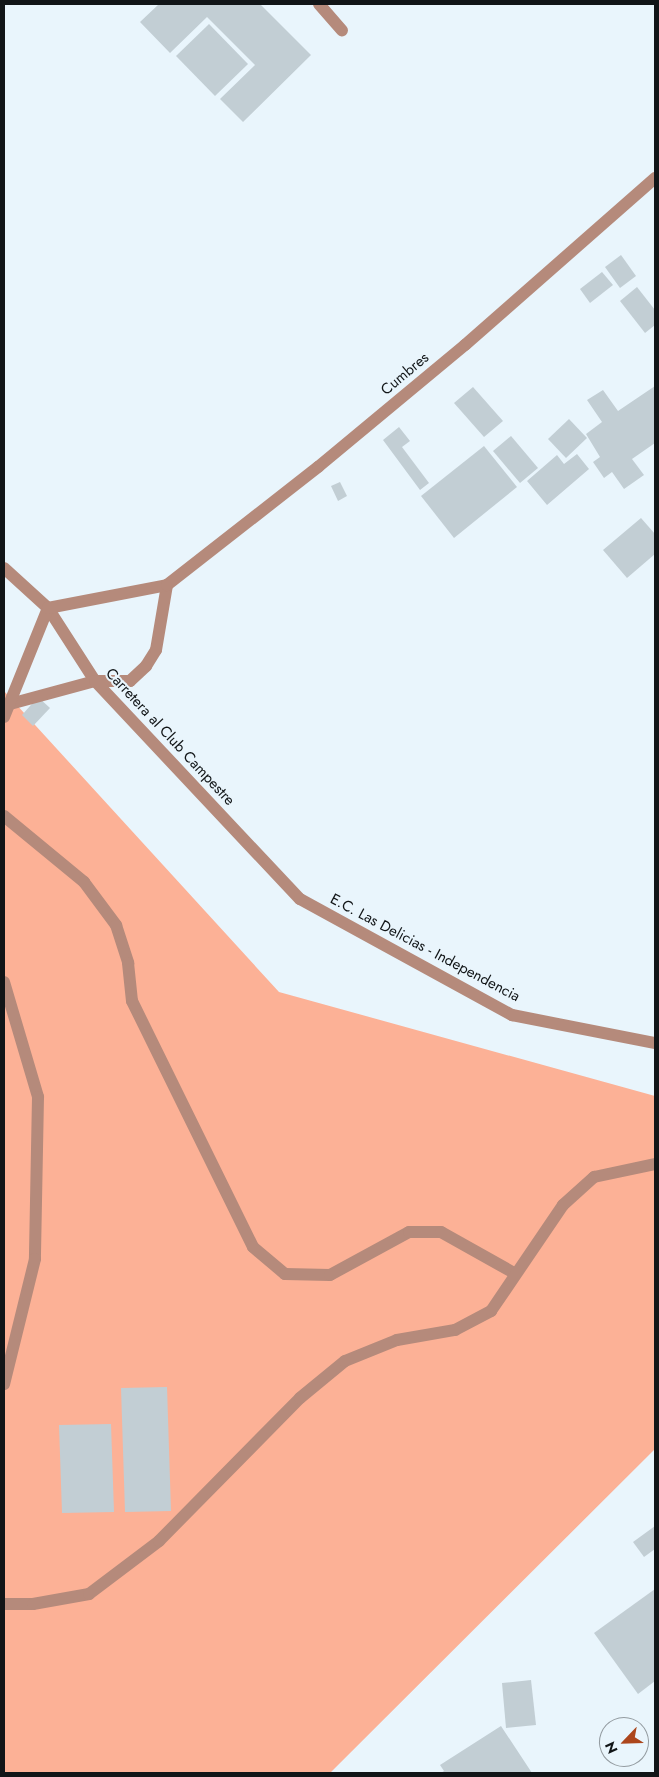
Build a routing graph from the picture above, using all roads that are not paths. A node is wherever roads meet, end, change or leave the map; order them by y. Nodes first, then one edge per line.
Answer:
1 (319, 4) edge
2 (342, 30) dead end
3 (655, 178) edge
4 (4, 568) edge
5 (167, 585) junction
6 (48, 608) junction
7 (95, 682) junction
8 (10, 704) junction
9 (4, 717) edge
10 (4, 816) edge
11 (300, 900) joint
12 (4, 982) edge
13 (655, 1043) edge
14 (655, 1164) edge
15 (514, 1273) junction
16 (9, 1350) edge
17 (4, 1384) edge
18 (4, 1604) edge

1 - 2 street
3 - 5 street, Cumbres
4 - 6 street, Carretera al Club Campestre
5 - 6 street, Cumbres
5 - 7 street
6 - 7 street, Carretera al Club Campestre
6 - 8 street
7 - 8 street
7 - 11 street, Carretera al Club Campestre
8 - 9 street
10 - 15 street
11 - 13 street, E.C. Las Delicias - Independencia
12 - 16 street
14 - 15 street
15 - 18 street
16 - 17 street

